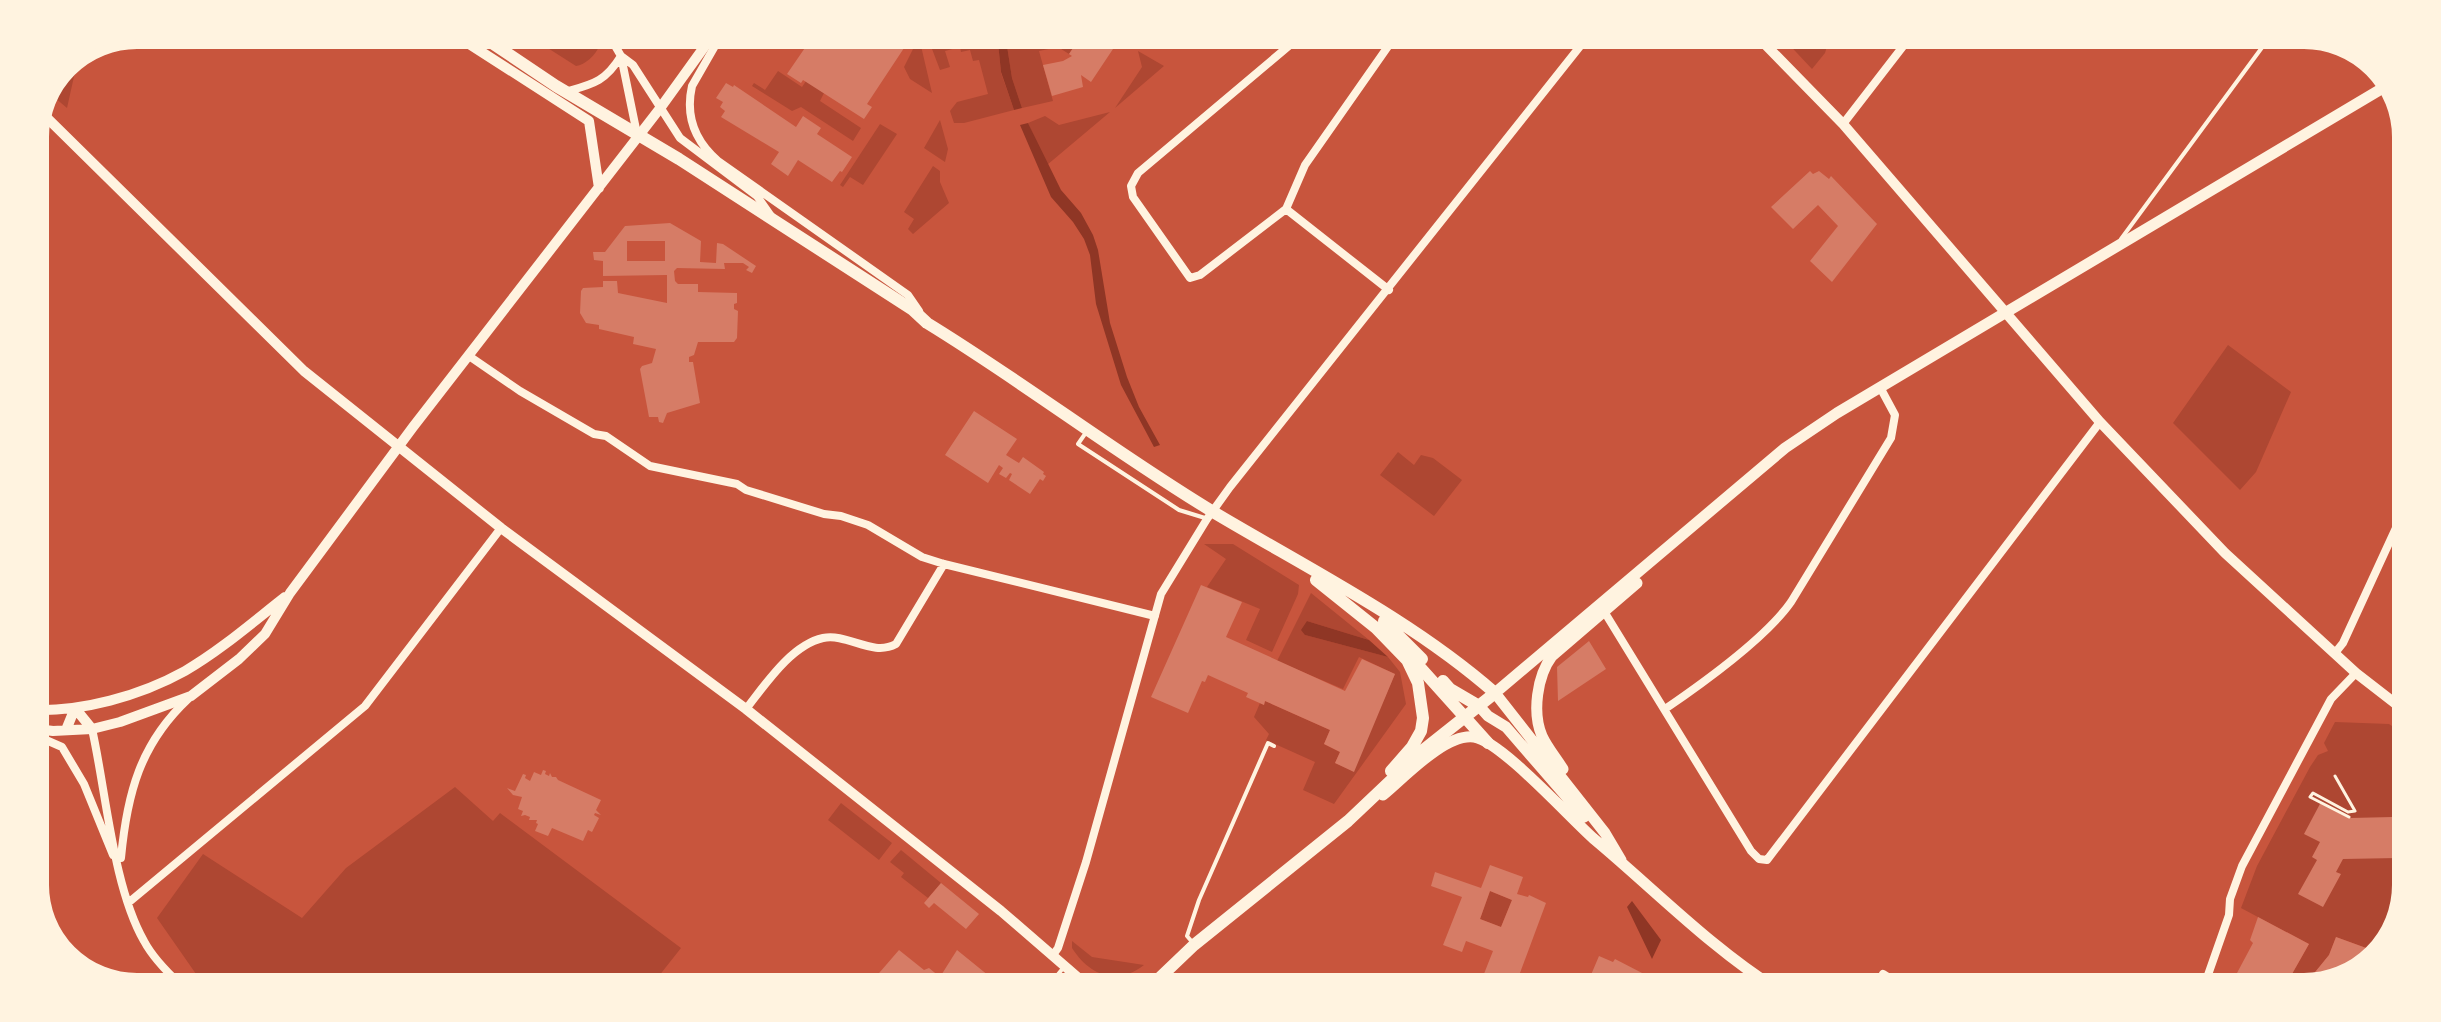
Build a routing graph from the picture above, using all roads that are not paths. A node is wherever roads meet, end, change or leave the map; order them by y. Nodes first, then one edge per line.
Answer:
1 (469, 44) edge
2 (493, 44) edge
3 (614, 44) edge
4 (706, 44) edge
5 (716, 44) edge
6 (1291, 44) edge
7 (1390, 44) edge
8 (1582, 44) edge
9 (1765, 44) edge
10 (1905, 44) edge
11 (2265, 44) edge
12 (621, 56) junction
13 (2382, 88) edge
14 (565, 92) junction
15 (661, 107) junction
16 (46, 117) edge
17 (1843, 124) junction
18 (637, 135) junction
19 (599, 188) junction
20 (1286, 209) junction
21 (772, 219) junction
22 (2115, 249) junction
23 (1389, 290) junction
24 (2007, 312) junction
25 (927, 323) junction
26 (469, 356) junction
27 (1881, 389) junction
28 (2100, 422) junction
29 (1088, 429) junction
30 (398, 448) junction
31 (1210, 515) junction
32 (2397, 526) edge
33 (501, 528) junction
34 (1272, 546) junction
35 (944, 564) junction
36 (1338, 585) junction
37 (290, 593) junction
38 (1368, 604) junction
39 (1602, 608) junction
40 (1155, 616) junction
41 (2335, 653) junction
42 (2356, 673) junction
43 (1495, 693) junction
44 (191, 696) junction
45 (2397, 705) edge
46 (1479, 706) junction
47 (75, 708) junction
48 (44, 709) edge
49 (746, 709) junction
50 (1665, 709) junction
51 (1465, 717) junction
52 (92, 729) junction
53 (44, 730) edge
54 (66, 730) junction
55 (44, 737) edge
56 (1488, 743) junction
57 (1274, 746) dead end
58 (62, 747) junction
59 (1588, 810) junction
60 (1348, 821) junction
61 (1621, 860) junction
62 (120, 871) junction
63 (128, 903) junction
64 (1194, 945) junction
65 (1053, 955) junction
66 (1065, 966) junction
67 (1883, 974) dead end
68 (174, 978) edge
69 (1055, 978) dead end
70 (1079, 978) edge
71 (1159, 978) edge
72 (1762, 978) edge
73 (1889, 978) edge
74 (2207, 978) edge

1 - 19 street
2 - 14 main road
3 - 12 street
4 - 15 street
5 - 25 street
6 - 20 street
7 - 20 street
8 - 23 street
9 - 17 street
10 - 17 street
11 - 22 lane
12 - 14 street
12 - 15 street
12 - 18 street
13 - 22 main road
14 - 18 main road
15 - 18 street
15 - 21 street
16 - 30 street
17 - 24 street
18 - 19 street
18 - 21 main road
19 - 26 street
20 - 23 street
21 - 25 main road
22 - 24 main road
23 - 31 street
24 - 27 main road
24 - 28 street
25 - 29 main road
26 - 30 street
26 - 35 street
27 - 39 main road
27 - 50 street
28 - 41 street
28 - 50 street
29 - 31 main road
29 - 31 lane
30 - 33 street
30 - 37 street
31 - 34 main road
31 - 40 street
32 - 41 street
33 - 49 street
33 - 63 street
34 - 36 main road
34 - 60 main road
35 - 40 street
35 - 49 street
36 - 38 main road
36 - 51 main road
37 - 44 street
37 - 47 street
38 - 43 main road
38 - 46 main road
39 - 43 main road
39 - 50 street
39 - 59 main road
40 - 65 street
41 - 42 street
42 - 45 street
42 - 74 street
43 - 46 main road
43 - 59 main road
44 - 52 street
44 - 62 street
46 - 51 main road
46 - 61 main road
47 - 48 street
47 - 52 street
47 - 54 street
49 - 65 street
51 - 56 main road
51 - 60 main road
52 - 54 street
52 - 62 street
53 - 54 street
54 - 58 street
55 - 58 street
56 - 60 main road
56 - 61 main road
57 - 64 lane
58 - 62 street
59 - 61 main road
60 - 64 main road
61 - 72 main road
62 - 63 street
63 - 68 street
64 - 71 main road
65 - 66 street
66 - 69 lane
66 - 70 street
67 - 73 street

